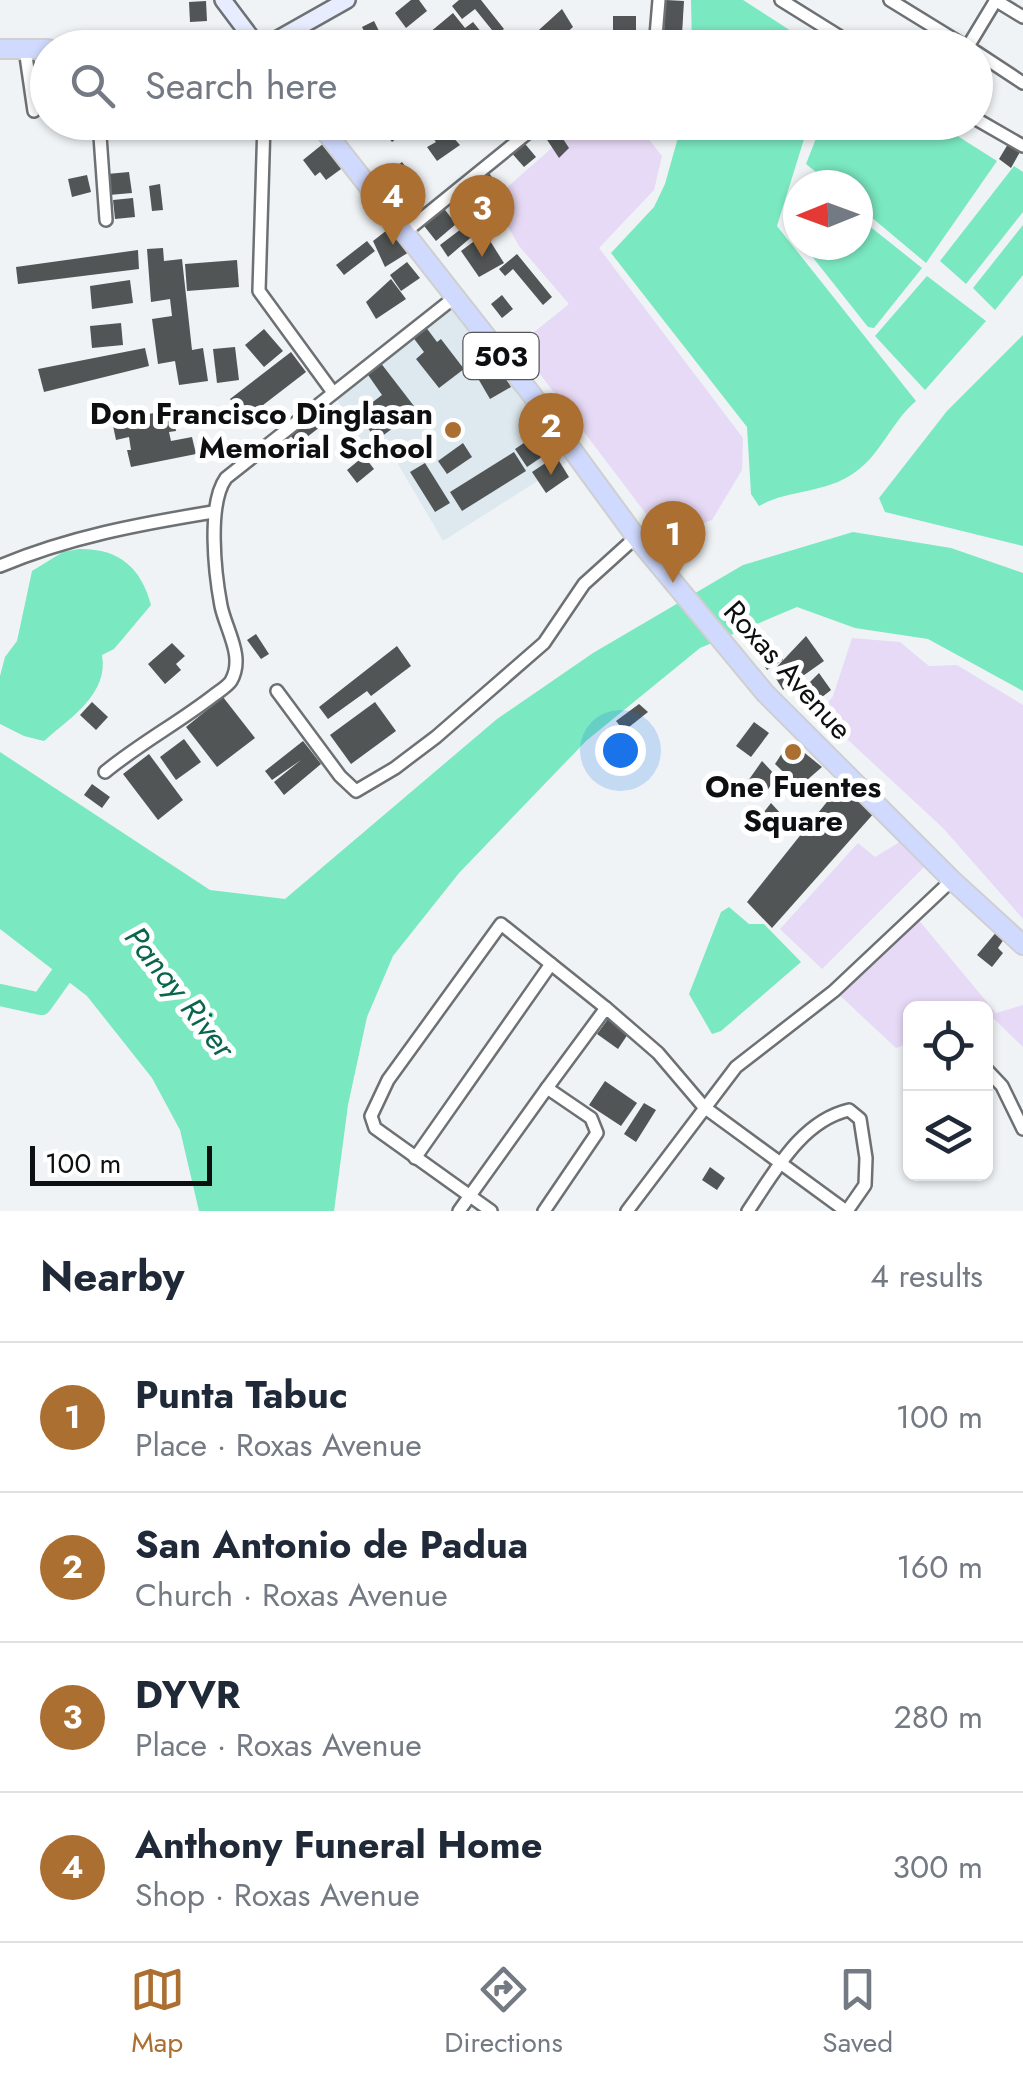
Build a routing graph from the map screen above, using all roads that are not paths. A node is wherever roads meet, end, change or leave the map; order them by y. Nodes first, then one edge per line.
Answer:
1 (223, 0) edge
2 (347, 0) edge
3 (659, 0) edge
4 (781, 0) edge
5 (890, 0) edge
6 (996, 0) edge
7 (1023, 17) edge
8 (247, 30) edge
9 (293, 30) edge
10 (656, 30) edge
11 (829, 30) edge
12 (940, 30) edge
13 (978, 30) edge
14 (0, 49) edge
15 (25, 49) junction
16 (30, 49) edge
17 (993, 63) edge
18 (30, 83) edge
19 (1023, 83) edge
20 (993, 129) edge
21 (100, 140) edge
22 (263, 140) edge
23 (332, 140) edge
24 (519, 140) edge
25 (1023, 146) edge
26 (106, 220) dead end
27 (404, 233) junction
28 (456, 297) junction
29 (332, 391) junction
30 (213, 512) junction
31 (636, 537) junction
32 (0, 566) edge
33 (277, 691) dead end
34 (105, 772) dead end
35 (952, 880) junction
36 (1023, 945) edge
37 (551, 964) junction
38 (606, 1008) junction
39 (993, 1076) edge
40 (548, 1088) junction
41 (704, 1107) junction
42 (1023, 1129) edge
43 (416, 1158) junction
44 (780, 1164) junction
45 (470, 1196) junction
46 (459, 1211) edge
47 (491, 1211) edge
48 (544, 1211) edge
49 (627, 1211) edge
50 (748, 1211) edge
51 (847, 1211) edge

1 - 8 main road
2 - 9 main road
3 - 10 street
4 - 11 street
5 - 12 street
6 - 7 street
6 - 13 street
14 - 15 main road
15 - 16 main road
15 - 18 street
17 - 19 street
20 - 25 street
21 - 26 street
22 - 29 street
23 - 27 main road, Roxas Avenue / 503
24 - 27 street
27 - 28 main road, Roxas Avenue / 503
28 - 29 street
28 - 31 main road, Roxas Avenue / 503
29 - 30 street
30 - 32 street
30 - 34 street
31 - 33 street
31 - 35 main road, Roxas Avenue / 503
35 - 36 main road, Roxas Avenue / 503
35 - 41 street
37 - 38 street
37 - 43 street
37 - 43 street
38 - 40 street
38 - 41 street
39 - 42 street
40 - 45 street
40 - 48 street
41 - 44 street
41 - 49 street
43 - 45 street
44 - 50 street
44 - 51 street
44 - 51 street
45 - 46 street
45 - 47 street

